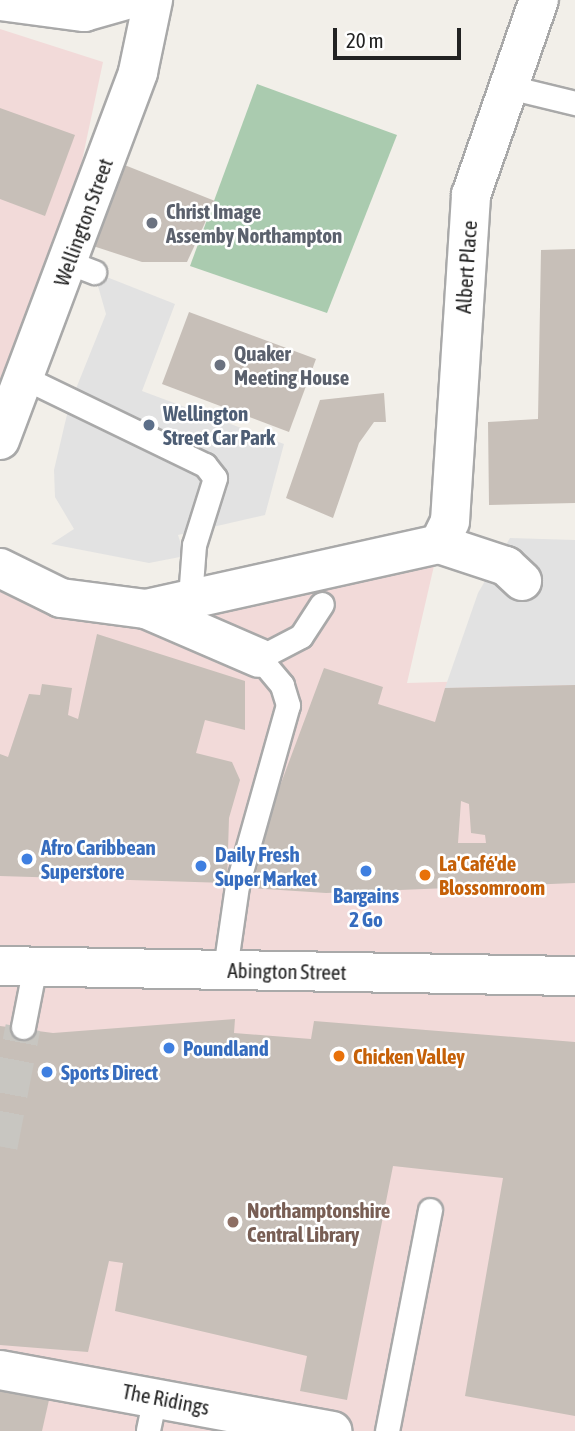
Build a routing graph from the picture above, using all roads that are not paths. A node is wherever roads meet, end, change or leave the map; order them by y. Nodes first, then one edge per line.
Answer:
1 (126, 0) edge
2 (153, 0) edge
3 (539, 0) edge
4 (0, 1) edge
5 (513, 88) junction
6 (575, 103) edge
7 (25, 377) junction
8 (0, 440) edge
9 (439, 544) junction
10 (0, 568) edge
11 (522, 582) dead end
12 (190, 598) junction
13 (321, 604) dead end
14 (146, 609) junction
15 (259, 658) junction
16 (17, 968) edge
17 (225, 970) junction
18 (575, 976) edge
19 (23, 1027) tunnel mouth
20 (430, 1210) dead end
21 (0, 1370) edge
22 (152, 1413) edge
23 (332, 1431) edge
24 (387, 1431) edge

1 - 4 street
2 - 7 street, Wellington Street
3 - 5 street, Albert Place
5 - 6 lane
5 - 9 street, Albert Place
7 - 8 street, Wellington Street
7 - 12 lane
9 - 11 street
9 - 12 street
10 - 14 street
12 - 14 street
13 - 15 lane
14 - 15 street
15 - 17 lane
16 - 17 street, Abington Street
16 - 19 lane
17 - 18 street, Abington Street
20 - 24 lane
21 - 22 street, The Ridings
22 - 23 street, The Ridings

